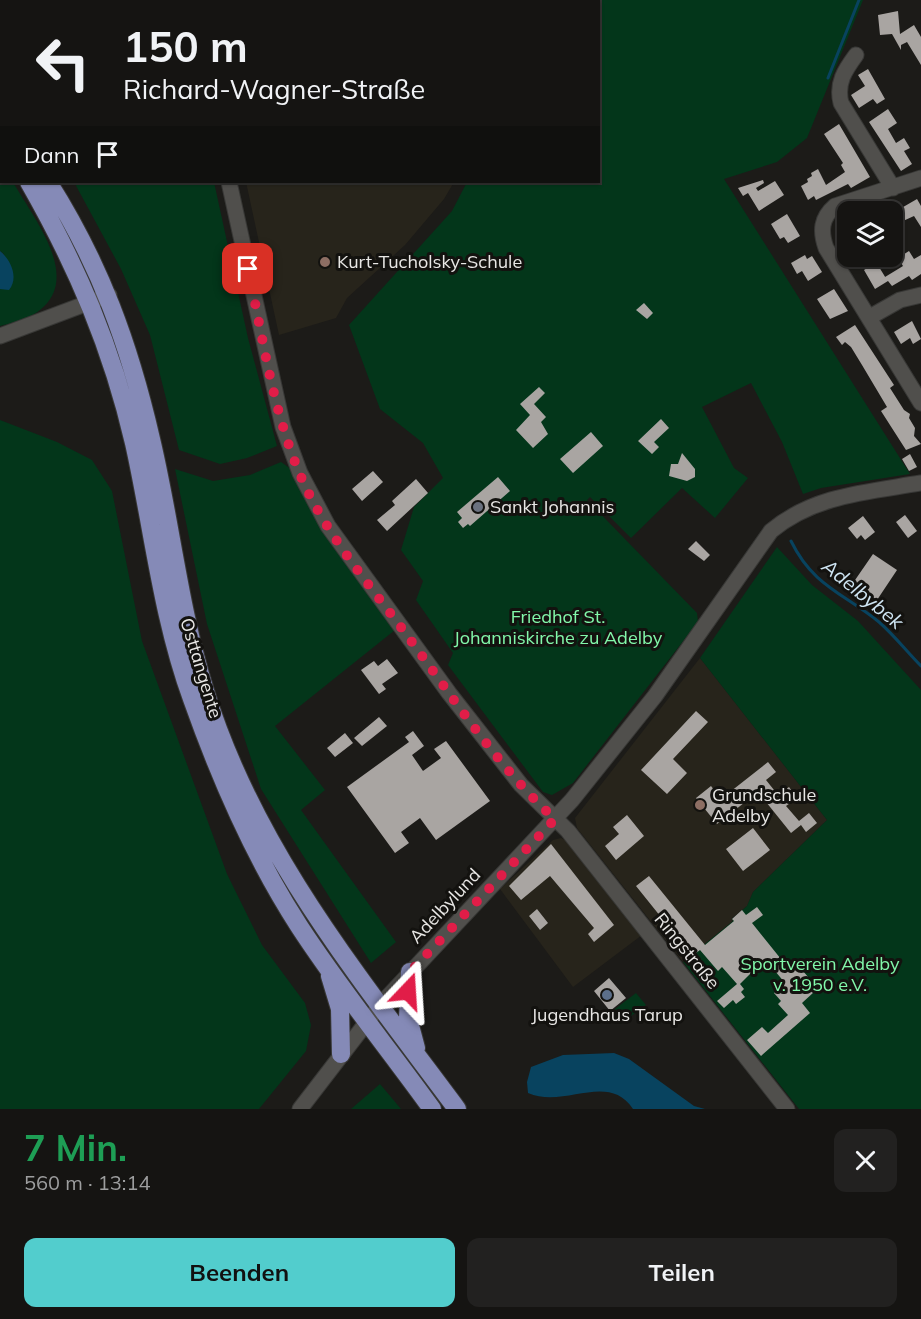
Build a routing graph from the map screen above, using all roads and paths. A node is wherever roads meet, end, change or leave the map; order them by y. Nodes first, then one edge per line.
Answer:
1 (856, 55) dead end
2 (921, 178) edge
3 (30, 183) edge
4 (49, 183) edge
5 (229, 183) edge
6 (893, 188) junction
7 (109, 295) junction
8 (921, 295) edge
9 (91, 302) junction
10 (870, 317) junction
11 (0, 336) edge
12 (921, 403) edge
13 (921, 483) edge
14 (555, 819) junction
15 (324, 960) junction
16 (410, 972) junction
17 (380, 1005) junction
18 (368, 1020) junction
19 (341, 1054) junction
20 (419, 1059) junction
21 (300, 1109) edge
22 (432, 1109) edge
23 (457, 1109) edge
24 (787, 1109) edge

1 - 6 street
2 - 6 street
3 - 9 main road, Osttangente
4 - 7 main road, Osttangente
5 - 14 street, Ringstraße
6 - 10 street
7 - 9 street
7 - 17 main road, Osttangente
8 - 10 street
9 - 11 street
9 - 15 main road, Osttangente
10 - 12 street
13 - 14 street, Adelbylund
14 - 16 street, Adelbylund
14 - 24 street, Ringstraße
15 - 18 main road, Osttangente
15 - 19 main road
16 - 17 street, Adelbylund
16 - 20 main road
17 - 18 street, Adelbylund
17 - 20 main road, Osttangente
18 - 19 street, Adelbylund
18 - 22 main road, Osttangente
19 - 21 street, Adelbylund
20 - 23 main road, Osttangente

